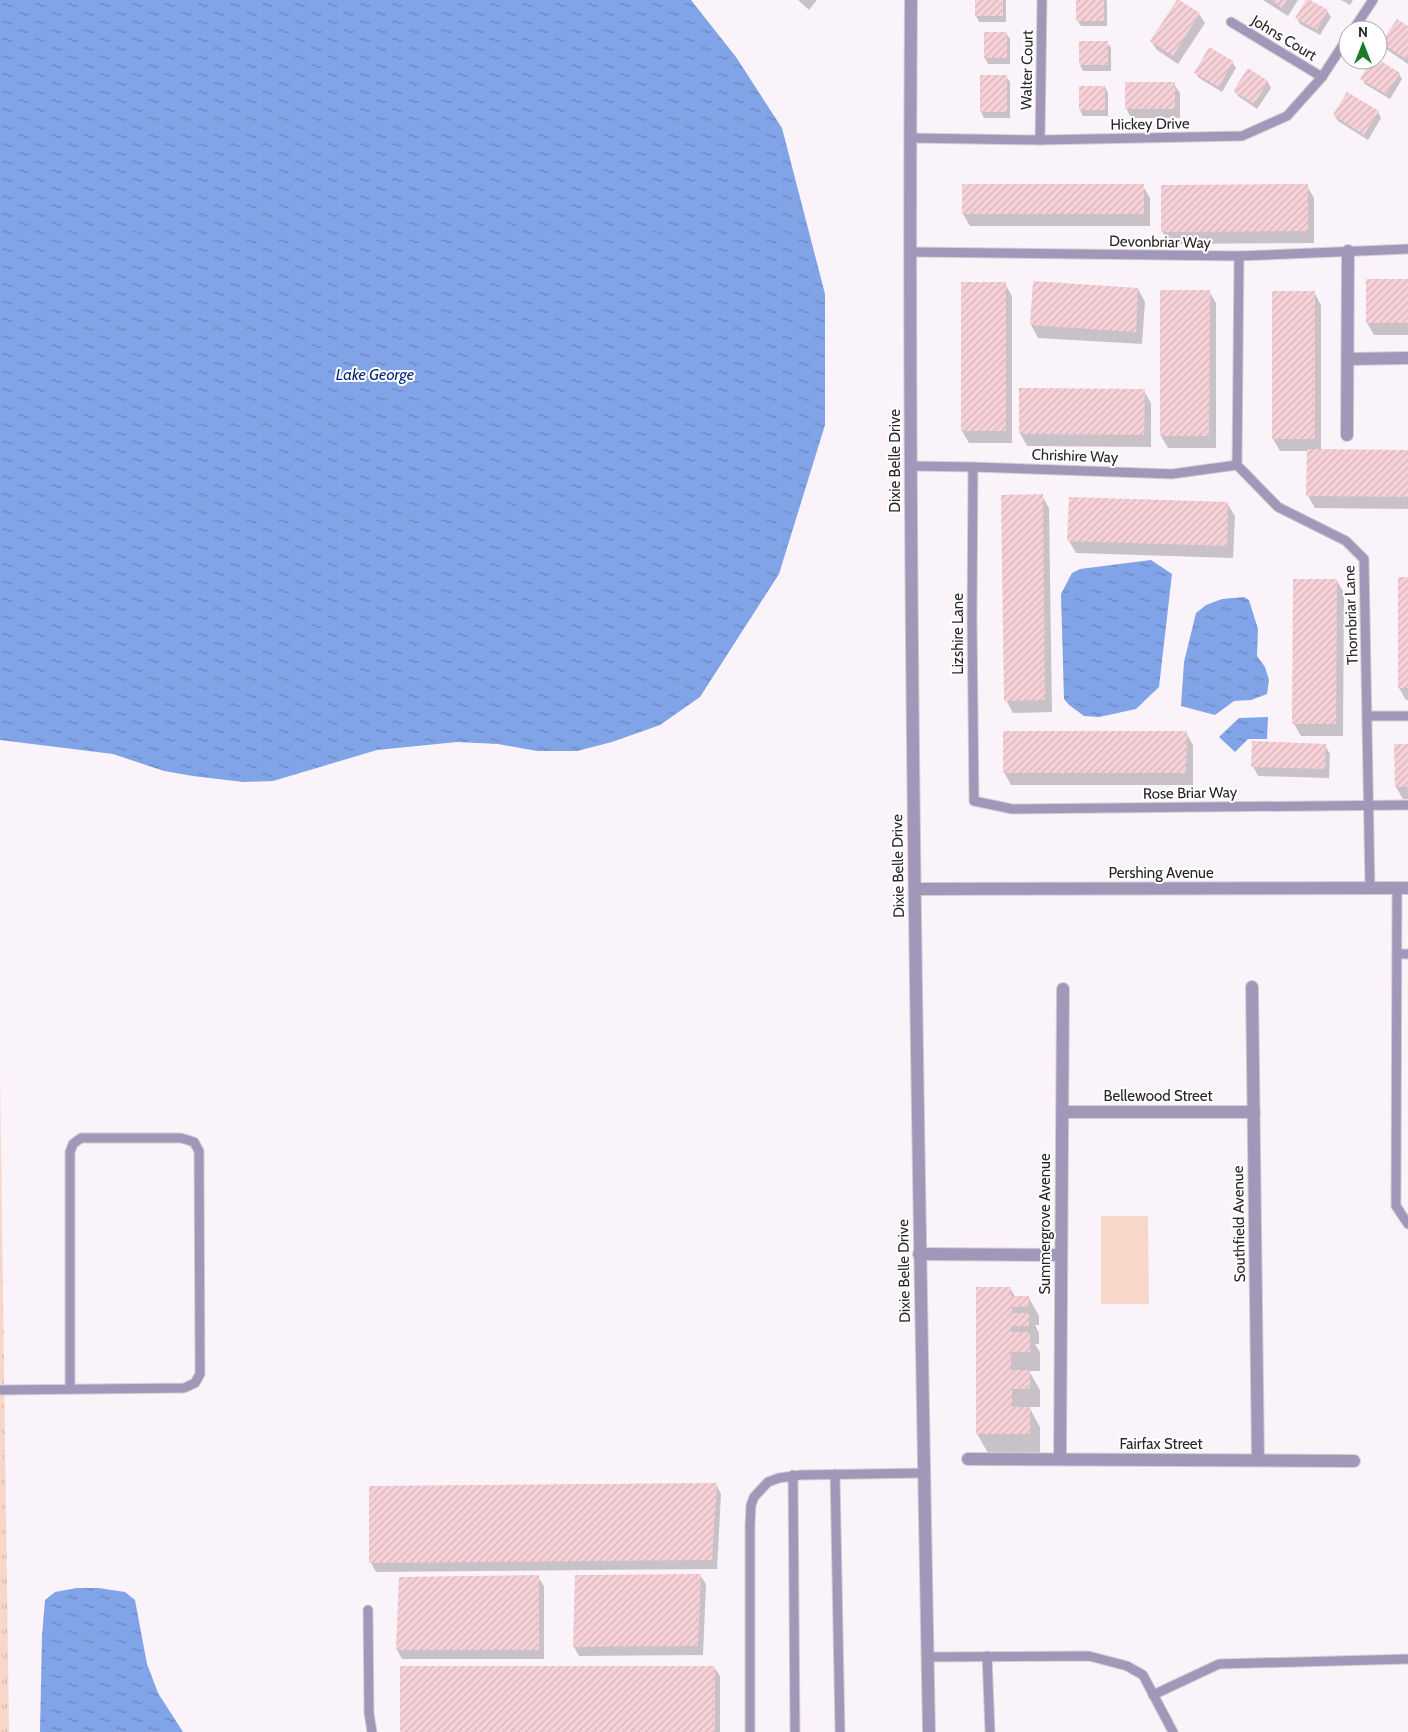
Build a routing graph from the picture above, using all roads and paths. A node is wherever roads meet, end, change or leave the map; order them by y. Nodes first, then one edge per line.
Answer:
1 (911, 0) edge
2 (1042, 0) edge
3 (1373, 0) edge
4 (1360, 20) edge
5 (1231, 22) dead end
6 (1338, 52) edge
7 (1322, 76) junction
8 (910, 138) junction
9 (1040, 140) junction
10 (1408, 249) edge
11 (1348, 251) junction
12 (911, 252) junction
13 (1239, 256) junction
14 (1408, 358) edge
15 (1349, 359) junction
16 (1347, 435) dead end
17 (911, 466) junction
18 (1237, 466) junction
19 (973, 467) junction
20 (1367, 716) junction
21 (1408, 716) edge
22 (974, 801) joint
23 (1408, 804) edge
24 (1368, 805) junction
25 (1370, 888) junction
26 (1402, 888) edge
27 (915, 889) junction
28 (1397, 954) junction
29 (1408, 954) edge
30 (1252, 987) dead end
31 (1063, 989) dead end
32 (1062, 1112) junction
33 (1254, 1112) junction
34 (1408, 1224) edge
35 (919, 1254) junction
36 (1062, 1255) junction
37 (70, 1388) junction
38 (0, 1390) edge
39 (968, 1459) dead end
40 (1060, 1459) junction
41 (1258, 1460) junction
42 (1354, 1460) dead end
43 (924, 1473) junction
44 (835, 1474) junction
45 (793, 1475) junction
46 (368, 1610) dead end
47 (987, 1656) junction
48 (928, 1657) junction
49 (1408, 1659) edge
50 (1154, 1695) junction
51 (372, 1732) edge
52 (750, 1732) edge
53 (795, 1732) edge
54 (840, 1732) edge
55 (929, 1732) edge
56 (990, 1732) edge
57 (1173, 1732) edge

1 - 8 street, Dixie Belle Drive
2 - 9 lane, Walter Court
3 - 4 lane
5 - 7 lane, Johns Court
6 - 7 lane, Hickey Drive
7 - 9 lane, Hickey Drive
8 - 9 lane, Hickey Drive
8 - 12 street, Dixie Belle Drive
10 - 11 lane, Devonbriar Way
11 - 13 lane, Devonbriar Way
11 - 15 street
12 - 13 lane, Devonbriar Way
12 - 17 street, Dixie Belle Drive
13 - 18 lane
14 - 15 street
15 - 16 street
17 - 19 lane, Chrishire Way
17 - 27 street, Dixie Belle Drive
18 - 19 lane, Chrishire Way
18 - 20 lane, Thornbriar Lane
19 - 22 lane, Lizshire Lane
20 - 21 lane
20 - 24 lane, Thornbriar Lane
22 - 24 lane, Rose Briar Way
23 - 24 lane, Rose Briar Way
24 - 25 lane, Thornbriar Lane
25 - 26 street, Pershing Avenue
25 - 27 street, Pershing Avenue
26 - 28 lane
27 - 35 street, Dixie Belle Drive
28 - 29 lane
28 - 34 lane
30 - 33 street, Southfield Avenue
31 - 32 street, Summergrove Avenue
32 - 33 street, Bellewood Street
32 - 36 street, Summergrove Avenue
33 - 41 street, Southfield Avenue
35 - 36 street
35 - 43 street, Dixie Belle Drive
36 - 40 street, Summergrove Avenue
37 - 37 lane
37 - 38 lane
39 - 40 street, Fairfax Street
40 - 41 street, Fairfax Street
41 - 42 street, Fairfax Street
43 - 44 lane
43 - 48 street, Dixie Belle Drive
44 - 45 lane
44 - 54 lane
45 - 52 lane
45 - 53 lane
46 - 51 lane
47 - 48 lane
47 - 50 lane
47 - 56 lane
48 - 55 street, Dixie Belle Drive
49 - 50 lane
50 - 57 lane

